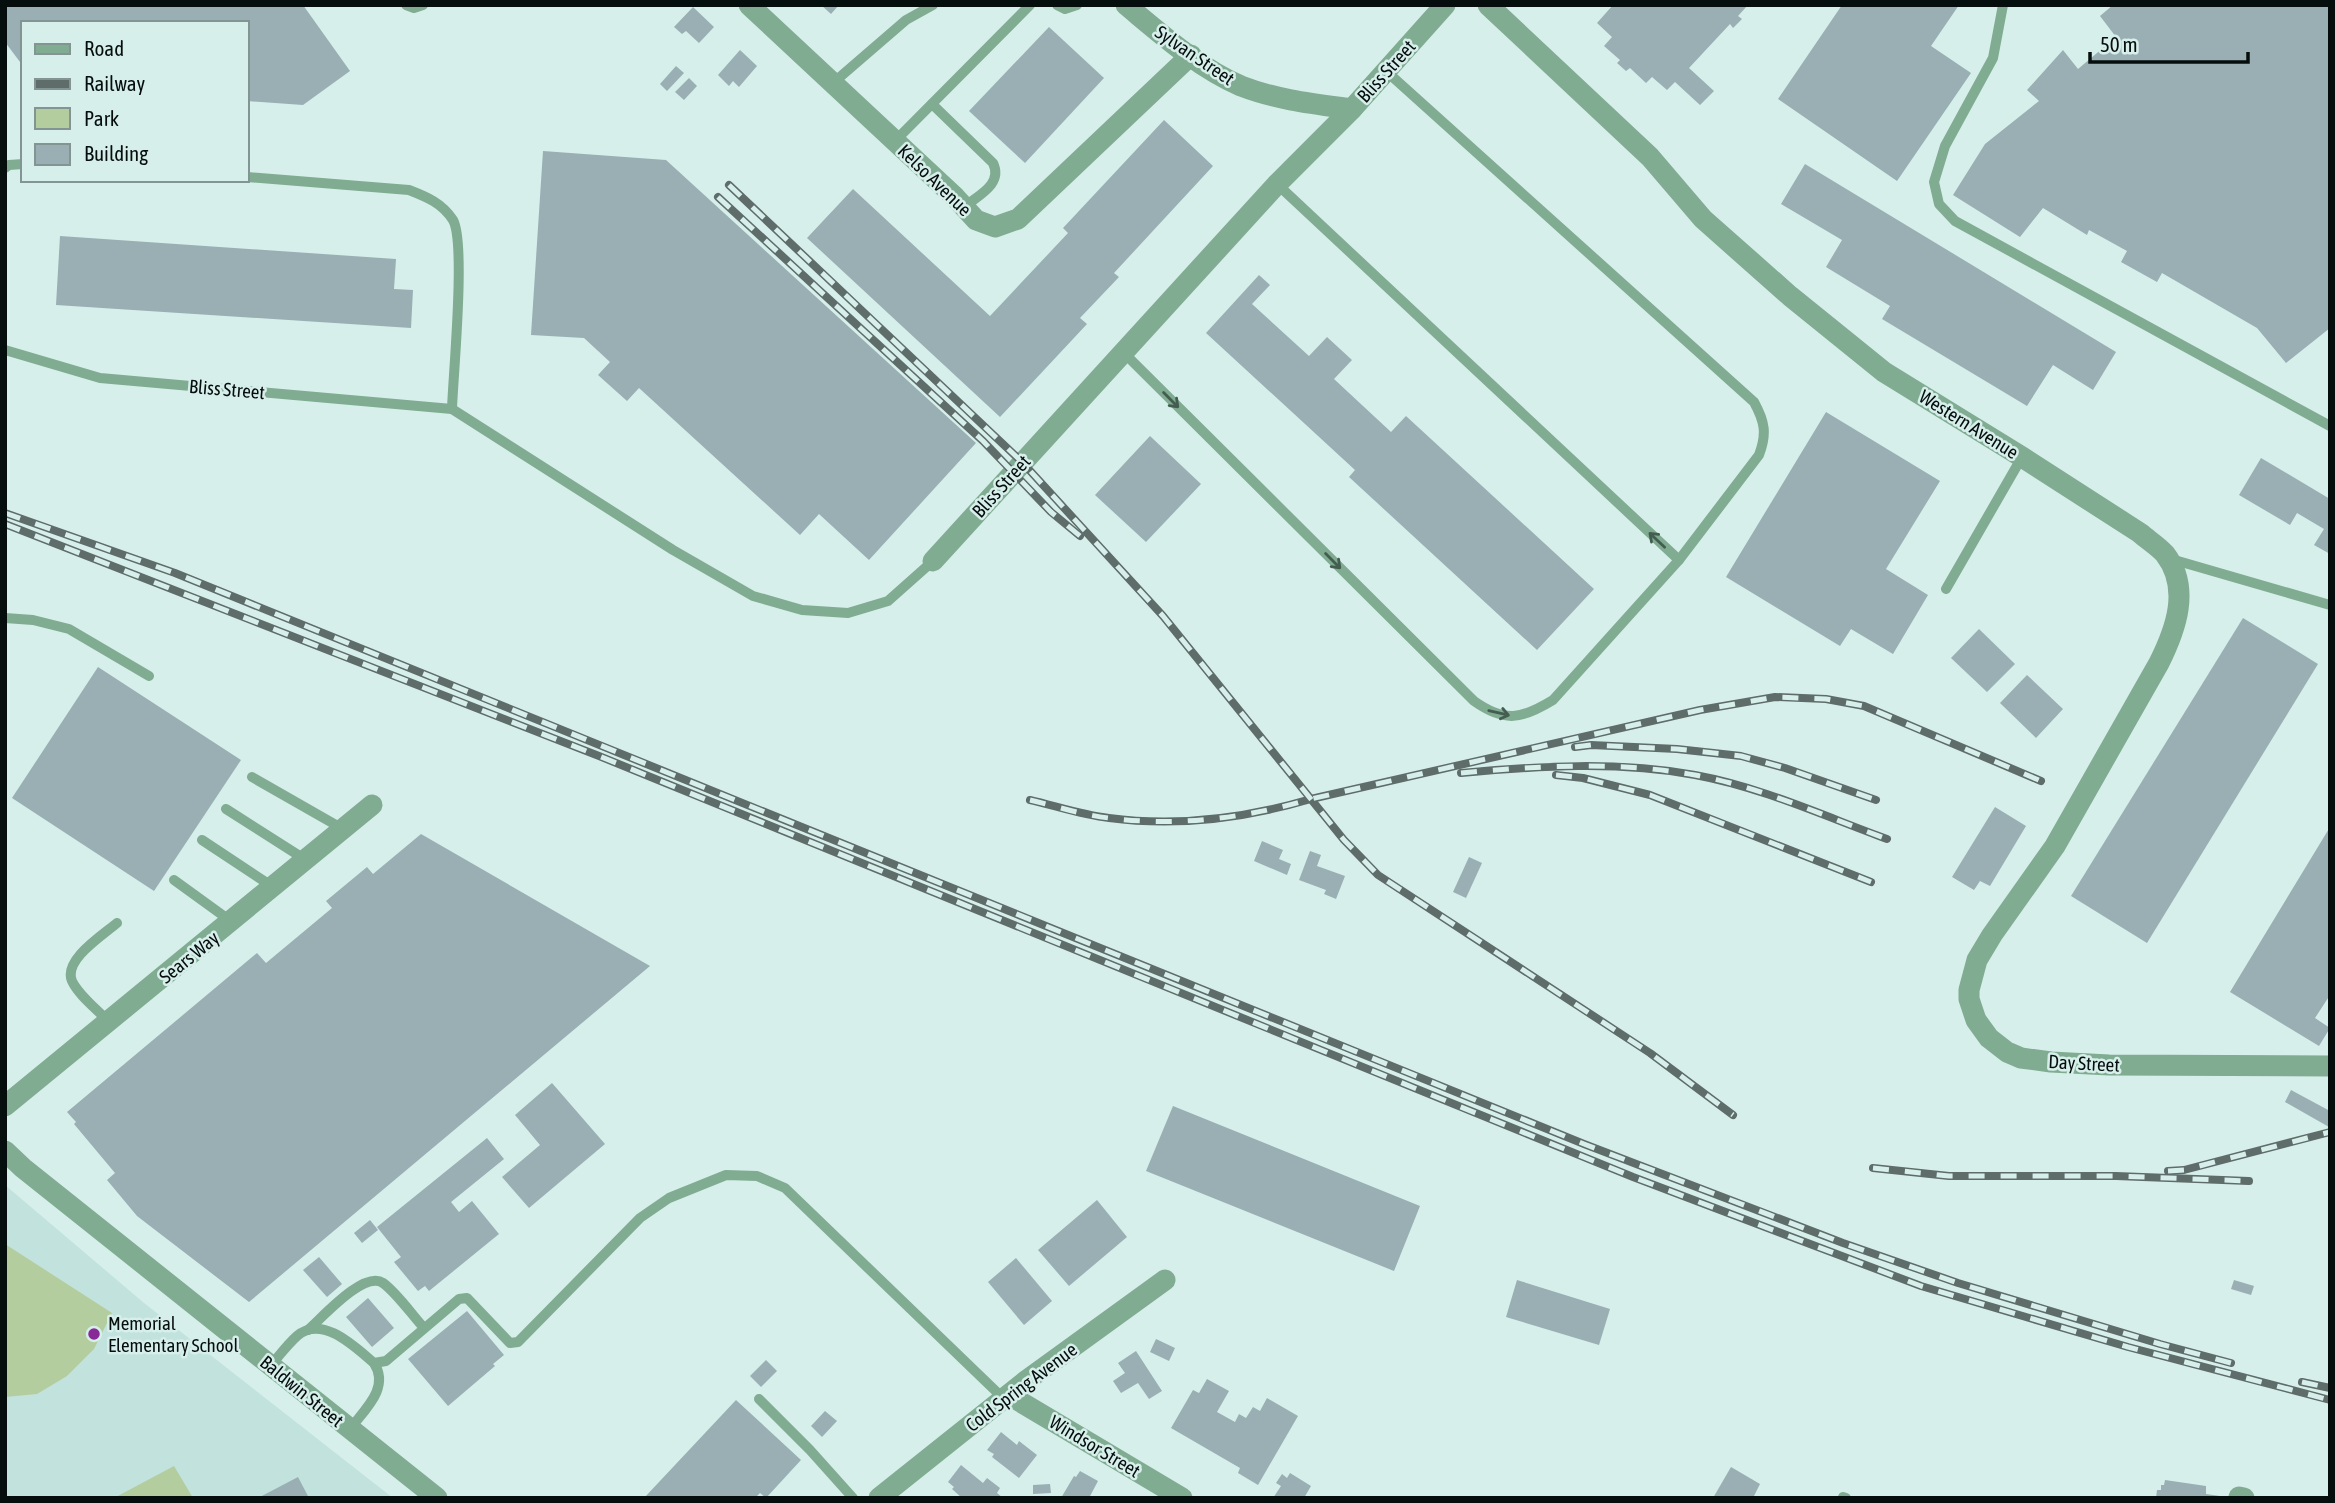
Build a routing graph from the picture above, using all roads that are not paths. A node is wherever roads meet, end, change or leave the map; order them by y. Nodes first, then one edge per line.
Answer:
1 (406, 5) edge
2 (423, 5) edge
3 (749, 5) edge
4 (933, 5) edge
5 (1030, 5) edge
6 (1056, 5) edge
7 (1077, 5) edge
8 (1126, 5) edge
9 (1445, 5) edge
10 (1488, 5) edge
11 (2003, 5) edge
12 (1191, 55) junction
13 (1386, 71) junction
14 (833, 83) junction
15 (932, 104) junction
16 (1352, 109) junction
17 (895, 141) junction
18 (248, 177) edge
19 (1278, 184) junction
20 (964, 207) junction
21 (5, 350) edge
22 (1123, 352) junction
23 (452, 410) junction
24 (2330, 426) edge
25 (2022, 457) junction
26 (2167, 558) junction
27 (1679, 560) junction
28 (933, 561) joint
29 (1946, 589) dead end
30 (2330, 605) edge
31 (5, 618) edge
32 (149, 677) dead end
33 (253, 777) dead end
34 (372, 805) dead end
35 (226, 809) dead end
36 (343, 830) junction
37 (202, 840) dead end
38 (306, 860) junction
39 (174, 880) dead end
40 (273, 887) junction
41 (2010, 910) joint
42 (232, 922) junction
43 (117, 923) dead end
44 (109, 1022) junction
45 (2330, 1066) edge
46 (5, 1106) edge
47 (5, 1151) edge
48 (1165, 1280) dead end
49 (424, 1328) junction
50 (308, 1330) junction
51 (374, 1363) junction
52 (271, 1365) junction
53 (1006, 1397) junction
54 (759, 1399) dead end
55 (351, 1429) junction
56 (437, 1498) edge
57 (853, 1498) edge
58 (879, 1498) edge
59 (1182, 1498) edge

1 - 2 lane
3 - 14 street, Kelso Avenue
4 - 14 lane
5 - 15 lane
6 - 7 lane
8 - 12 street, Sylvan Street
9 - 13 street, Bliss Street
10 - 25 street, Western Avenue
11 - 24 lane
12 - 16 street, Sylvan Street
12 - 20 street, Kelso Avenue
13 - 16 street, Bliss Street
13 - 27 lane
14 - 17 street, Kelso Avenue
15 - 17 lane
15 - 20 lane
16 - 19 street, Bliss Street
17 - 20 street, Kelso Avenue
18 - 23 lane
19 - 22 street, Bliss Street
27 -> 19 lane
21 - 23 lane, Bliss Street
22 -> 27 lane
22 - 28 street, Bliss Street
23 - 28 lane, Bliss Street
25 - 26 street, Western Avenue
25 - 29 lane
26 - 30 lane
26 - 41 street, Western Avenue
31 - 32 lane
33 - 36 lane
34 - 36 street, Sears Way
35 - 38 lane
36 - 38 street, Sears Way
37 - 40 lane
38 - 40 street, Sears Way
39 - 42 lane
40 - 42 street, Sears Way
41 - 45 street, Day Street
42 - 44 street, Sears Way
43 - 44 lane
44 - 46 street, Sears Way
47 - 52 street, Baldwin Street
48 - 53 street, Cold Spring Avenue
49 - 50 lane
49 - 51 lane
49 - 53 lane
50 - 51 lane
50 - 52 lane
51 - 55 lane
52 - 55 street, Baldwin Street
53 - 58 street, Cold Spring Avenue
53 - 59 street, Windsor Street
54 - 57 lane
55 - 56 street, Baldwin Street

